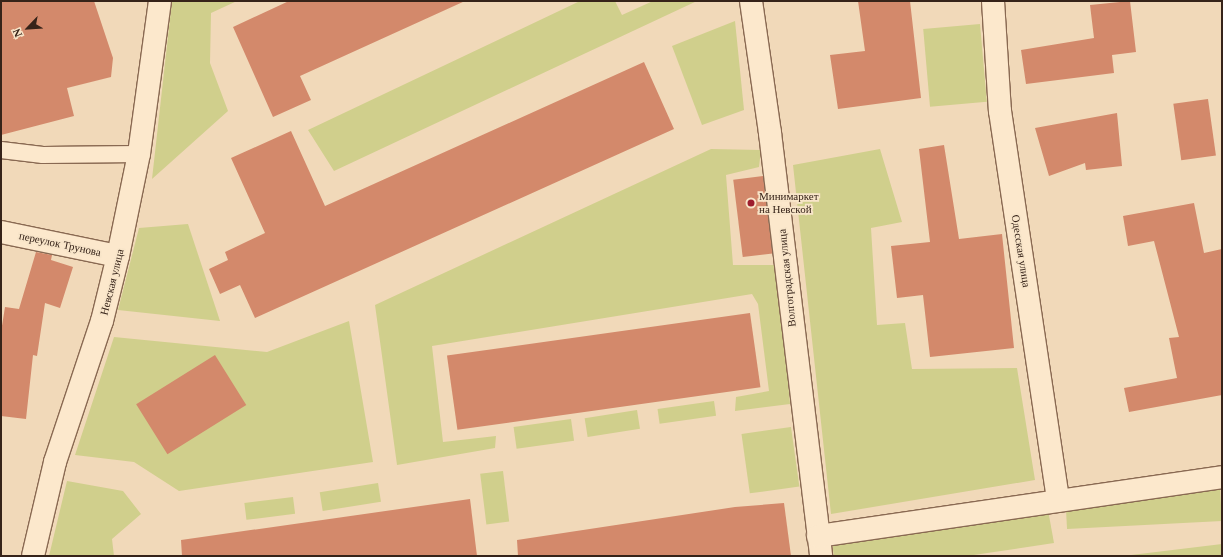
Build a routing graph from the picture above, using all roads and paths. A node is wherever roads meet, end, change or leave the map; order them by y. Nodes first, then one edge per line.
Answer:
1 (160, 1) edge
2 (751, 1) edge
3 (993, 1) edge
4 (1, 150) edge
5 (139, 154) junction
6 (1, 232) edge
7 (118, 256) junction
8 (1222, 477) edge
9 (1058, 501) junction
10 (819, 546) edge
11 (33, 556) edge

1 - 5 street, Невская улица
2 - 10 street, Волгоградская улица
3 - 9 street, Одесская улица
4 - 5 lane
5 - 7 street, Невская улица
6 - 7 street, переулок Трунова
7 - 11 street, Невская улица
8 - 9 street
9 - 10 street

